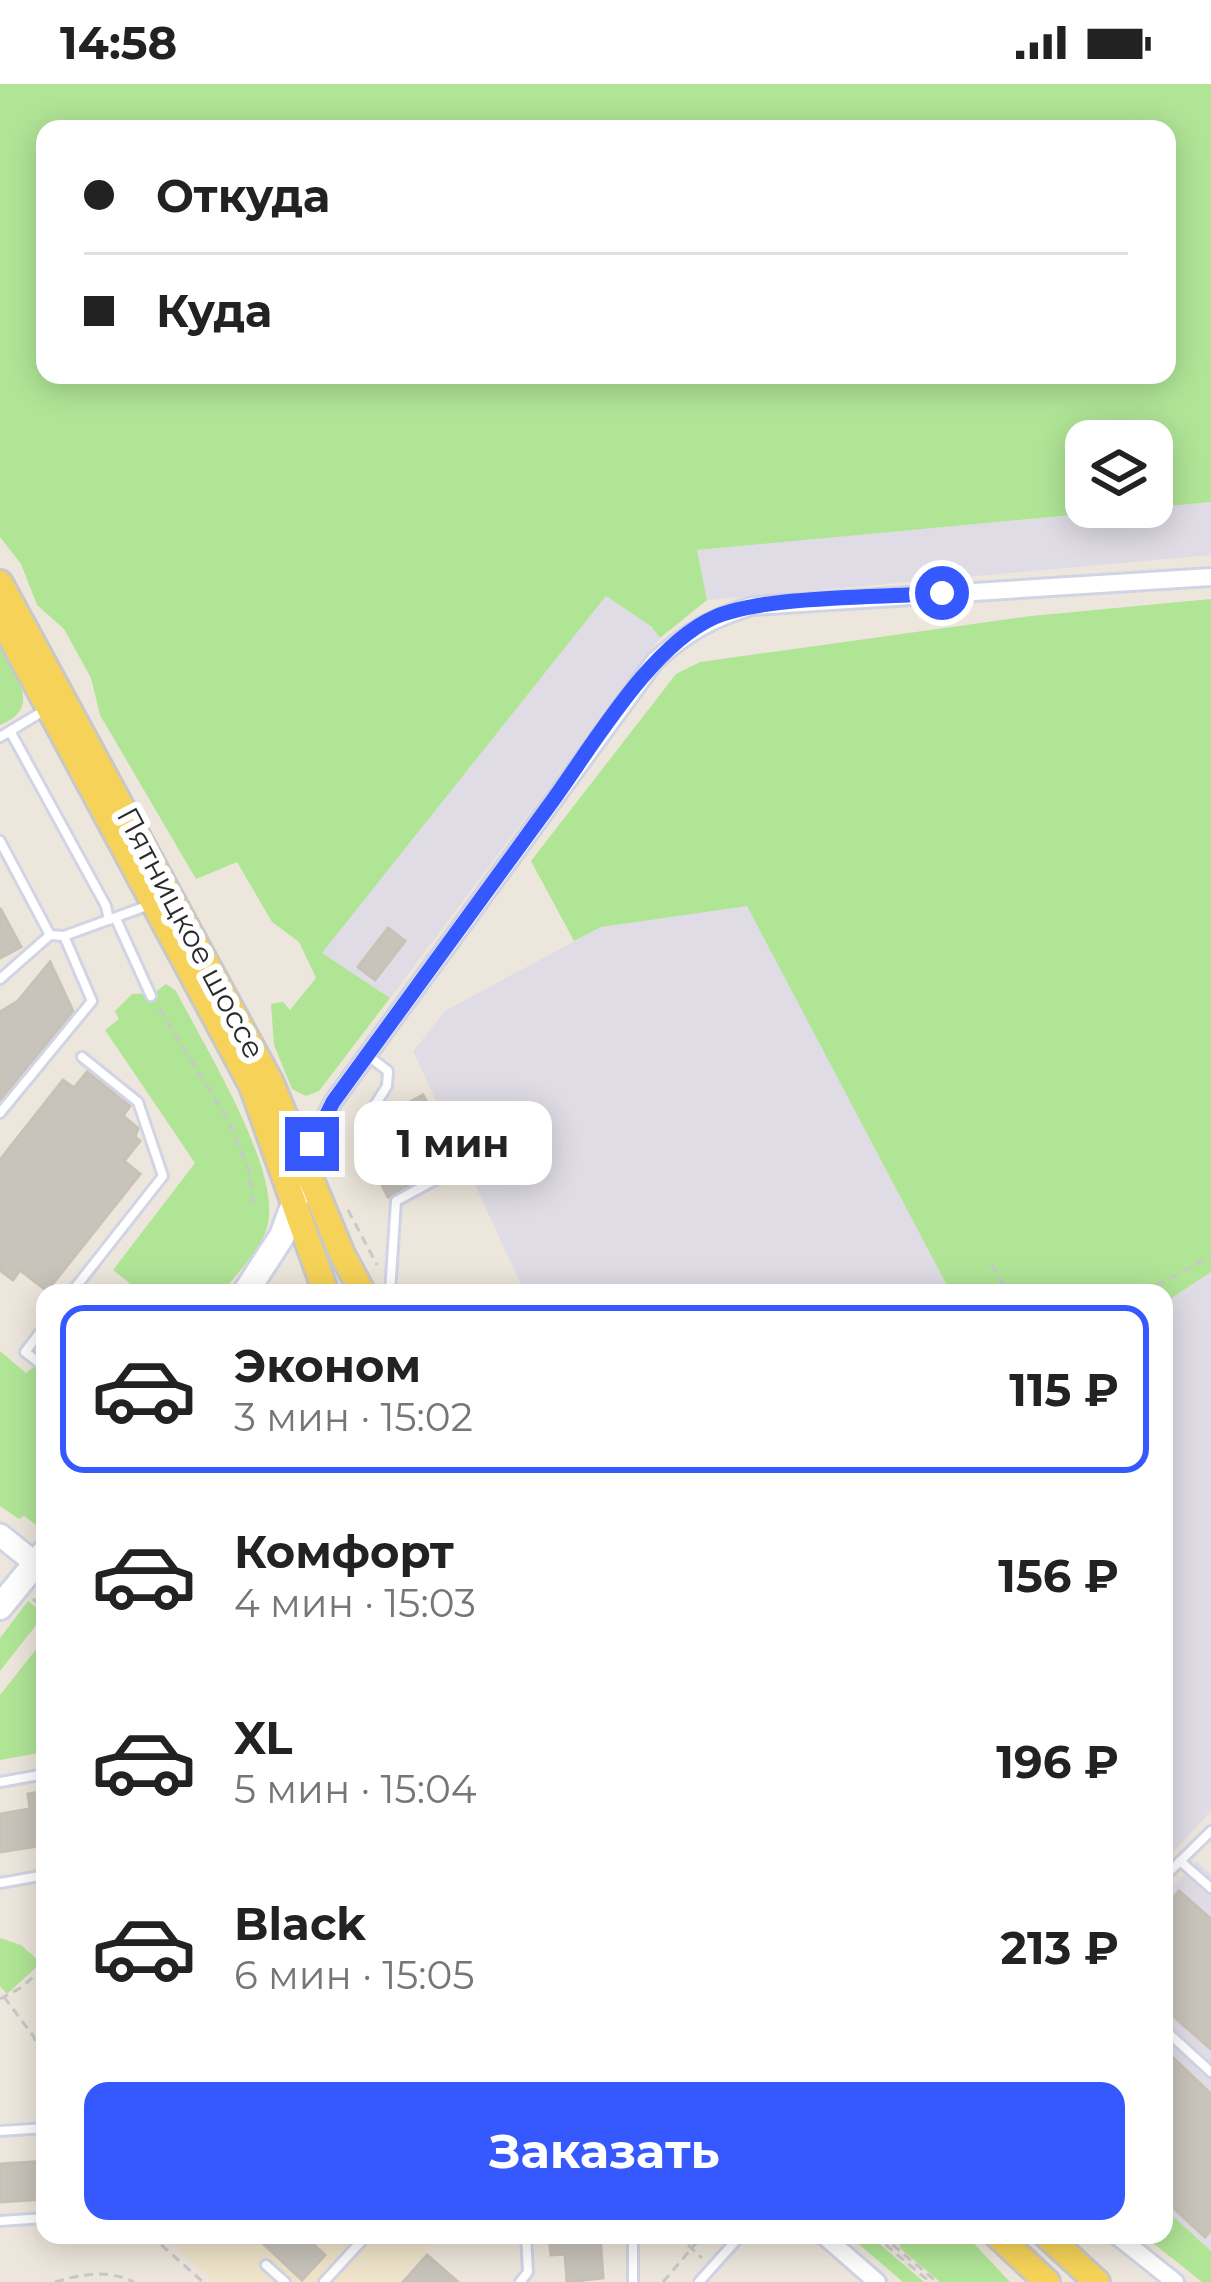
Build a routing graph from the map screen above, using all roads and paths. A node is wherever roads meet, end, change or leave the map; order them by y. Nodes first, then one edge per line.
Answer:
1 (1211, 577) edge
2 (0, 583) edge
3 (0, 617) edge
4 (58, 703) junction
5 (10, 730) junction
6 (0, 737) edge
7 (0, 841) edge
8 (156, 903) junction
9 (113, 920) junction
10 (50, 935) junction
11 (64, 937) junction
12 (0, 979) edge
13 (151, 996) joint
14 (367, 1055) junction
15 (82, 1058) dead end
16 (0, 1113) edge
17 (306, 1166) junction
18 (340, 1195) dead end
19 (254, 1209) dead end
20 (292, 1221) junction
21 (342, 1253) junction
22 (1211, 1256) edge
23 (991, 1264) dead end
24 (78, 1284) edge
25 (251, 1284) edge
26 (322, 1284) edge
27 (358, 1284) edge
28 (387, 1284) edge
29 (390, 1284) edge
30 (1003, 1284) edge
31 (1160, 1284) edge
32 (36, 1338) edge
33 (36, 1360) edge
34 (0, 1534) edge
35 (36, 1558) edge
36 (36, 1568) edge
37 (33, 1599) dead end
38 (36, 1602) edge
39 (0, 1607) edge
40 (36, 1776) edge
41 (0, 1782) edge
42 (1211, 1831) edge
43 (1180, 1861) junction
44 (1173, 1868) edge
45 (36, 1876) edge
46 (0, 1882) edge
47 (1211, 1888) edge
48 (36, 1975) edge
49 (2, 1998) edge
50 (34, 2037) joint
51 (1173, 2037) edge
52 (36, 2044) edge
53 (1211, 2072) edge
54 (36, 2129) edge
55 (0, 2131) edge
56 (36, 2219) edge
57 (0, 2221) edge
58 (160, 2244) edge
59 (359, 2244) edge
60 (526, 2244) edge
61 (633, 2244) edge
62 (687, 2244) edge
63 (695, 2244) edge
64 (733, 2244) edge
65 (834, 2244) edge
66 (886, 2244) edge
67 (889, 2244) edge
68 (896, 2244) edge
69 (1007, 2244) edge
70 (1056, 2244) edge
71 (1127, 2244) edge
72 (692, 2248) junction
73 (896, 2251) junction
74 (266, 2265) dead end
75 (713, 2267) junction
76 (55, 2282) edge
77 (134, 2282) edge
78 (203, 2282) edge
79 (285, 2282) edge
80 (323, 2282) edge
81 (520, 2282) edge
82 (633, 2282) edge
83 (663, 2282) edge
84 (699, 2282) edge
85 (878, 2282) edge
86 (933, 2282) edge
87 (1047, 2282) edge
88 (1097, 2282) edge
89 (1175, 2282) edge

1 - 14 street
2 - 4 main road, Пятницкое шоссе
3 - 4 main road, Пятницкое шоссе
4 - 5 lane
4 - 8 main road, Пятницкое шоссе
4 - 17 main road, Пятницкое шоссе
5 - 6 lane
5 - 9 lane
7 - 10 lane
8 - 9 lane
8 - 20 main road, Пятницкое шоссе
9 - 11 lane
9 - 13 lane
10 - 11 lane
10 - 12 lane
11 - 16 lane
13 - 19 path
14 - 17 street
14 - 29 lane
15 - 24 lane
17 - 20 main road
17 - 21 main road, Пятницкое шоссе
18 - 28 path
20 - 21 main road
20 - 25 main road
20 - 26 main road, Пятницкое шоссе
21 - 27 main road, Пятницкое шоссе
22 - 31 path
23 - 30 path
32 - 33 lane
34 - 35 street
36 - 39 main road
37 - 38 path
40 - 41 lane
42 - 43 lane
43 - 44 lane
43 - 47 lane
45 - 46 lane
48 - 49 path
49 - 50 path
50 - 52 path
51 - 53 lane
54 - 55 lane
56 - 57 lane
58 - 78 path
59 - 80 lane
60 - 81 lane
61 - 82 lane
62 - 72 path
63 - 72 path
64 - 75 lane
65 - 85 street
66 - 73 path
67 - 73 path
68 - 73 path
69 - 87 main road
70 - 88 main road
71 - 89 street
72 - 75 path
72 - 83 path
73 - 86 path
74 - 79 lane
75 - 84 lane
76 - 77 path

